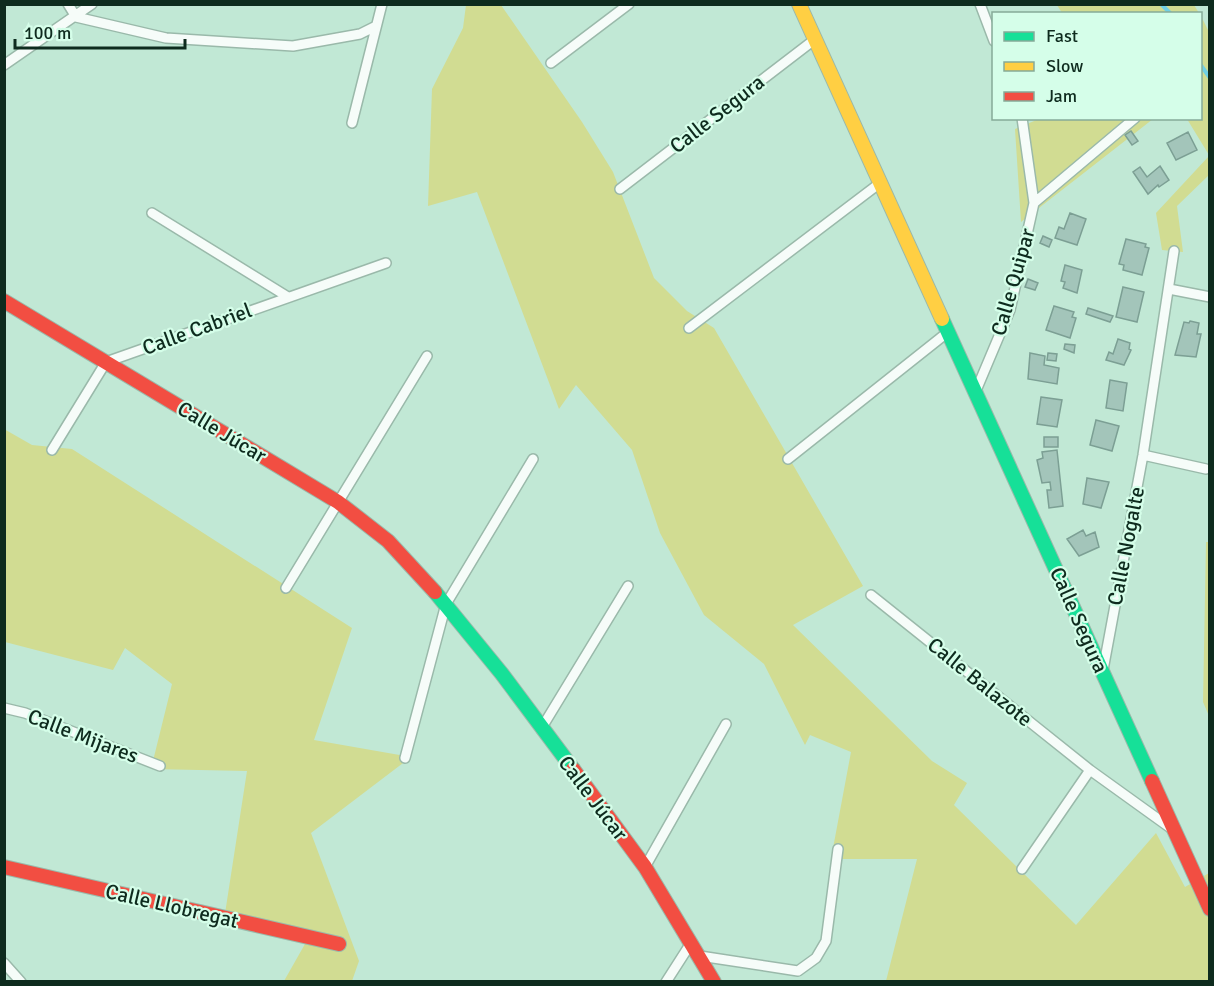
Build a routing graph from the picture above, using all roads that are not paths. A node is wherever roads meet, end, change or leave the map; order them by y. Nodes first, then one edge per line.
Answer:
1 (68, 4) edge
2 (92, 4) edge
3 (382, 4) edge
4 (629, 4) edge
5 (798, 4) edge
6 (980, 4) edge
7 (76, 17) junction
8 (376, 26) junction
9 (992, 38) edge
10 (814, 40) junction
11 (551, 63) dead end
12 (4, 65) edge
13 (1022, 120) edge
14 (1133, 120) edge
15 (352, 123) dead end
16 (880, 183) junction
17 (620, 189) dead end
18 (1034, 203) junction
19 (152, 213) dead end
20 (1174, 251) dead end
21 (386, 263) dead end
22 (1169, 289) junction
23 (288, 297) junction
24 (1209, 297) edge
25 (4, 301) edge
26 (690, 328) dead end
27 (948, 332) junction
28 (427, 356) dead end
29 (106, 362) junction
30 (975, 393) junction
31 (52, 450) dead end
32 (1143, 455) junction
33 (533, 459) dead end
34 (788, 459) dead end
35 (1206, 470) dead end
36 (338, 502) junction
37 (628, 586) dead end
38 (286, 588) dead end
39 (871, 595) dead end
40 (446, 604) junction
41 (1102, 673) junction
42 (4, 708) edge
43 (726, 724) dead end
44 (541, 729) junction
45 (405, 758) dead end
46 (160, 766) dead end
47 (1090, 770) junction
48 (1174, 831) junction
49 (838, 849) dead end
50 (4, 867) edge
51 (645, 867) junction
52 (1022, 869) dead end
53 (1209, 909) edge
54 (692, 943) junction
55 (339, 944) dead end
56 (700, 956) junction
57 (4, 963) edge
58 (21, 981) edge
59 (666, 981) edge
60 (714, 981) edge

1 - 7 street
2 - 7 street
3 - 8 street
4 - 11 street
5 - 10 street, Calle Segura
6 - 9 street
7 - 8 street
7 - 12 street
8 - 15 street
10 - 16 street, Calle Segura
10 - 17 street, Calle Segura
13 - 18 street, Calle Quipar
14 - 18 street, Calle Quipar
16 - 26 street
16 - 27 street, Calle Segura
18 - 30 street, Calle Quipar
19 - 23 street, Calle Cabriel
20 - 22 street, Calle Nogalte
21 - 23 street, Calle Cabriel
22 - 24 street
22 - 32 street, Calle Nogalte
23 - 29 street, Calle Cabriel
25 - 29 street, Calle Júcar
27 - 30 street, Calle Segura
27 - 34 street
28 - 36 street
29 - 31 street
29 - 36 street, Calle Júcar
30 - 41 street, Calle Segura
32 - 35 street
32 - 41 street, Calle Nogalte
33 - 40 street
36 - 38 street
36 - 40 street, Calle Júcar
37 - 44 street
39 - 47 street, Calle Balazote
40 - 44 street, Calle Júcar
40 - 45 street
41 - 48 street, Calle Segura
42 - 46 street, Calle Mijares
43 - 51 street, Calle Júcar
44 - 51 street, Calle Júcar
47 - 48 street, Calle Balazote
47 - 52 street
48 - 53 street, Calle Segura
49 - 56 street
50 - 55 street, Calle Llobregat
51 - 54 street, Calle Júcar
54 - 56 street, Calle Júcar
54 - 59 street
56 - 60 street, Calle Júcar
57 - 58 street

